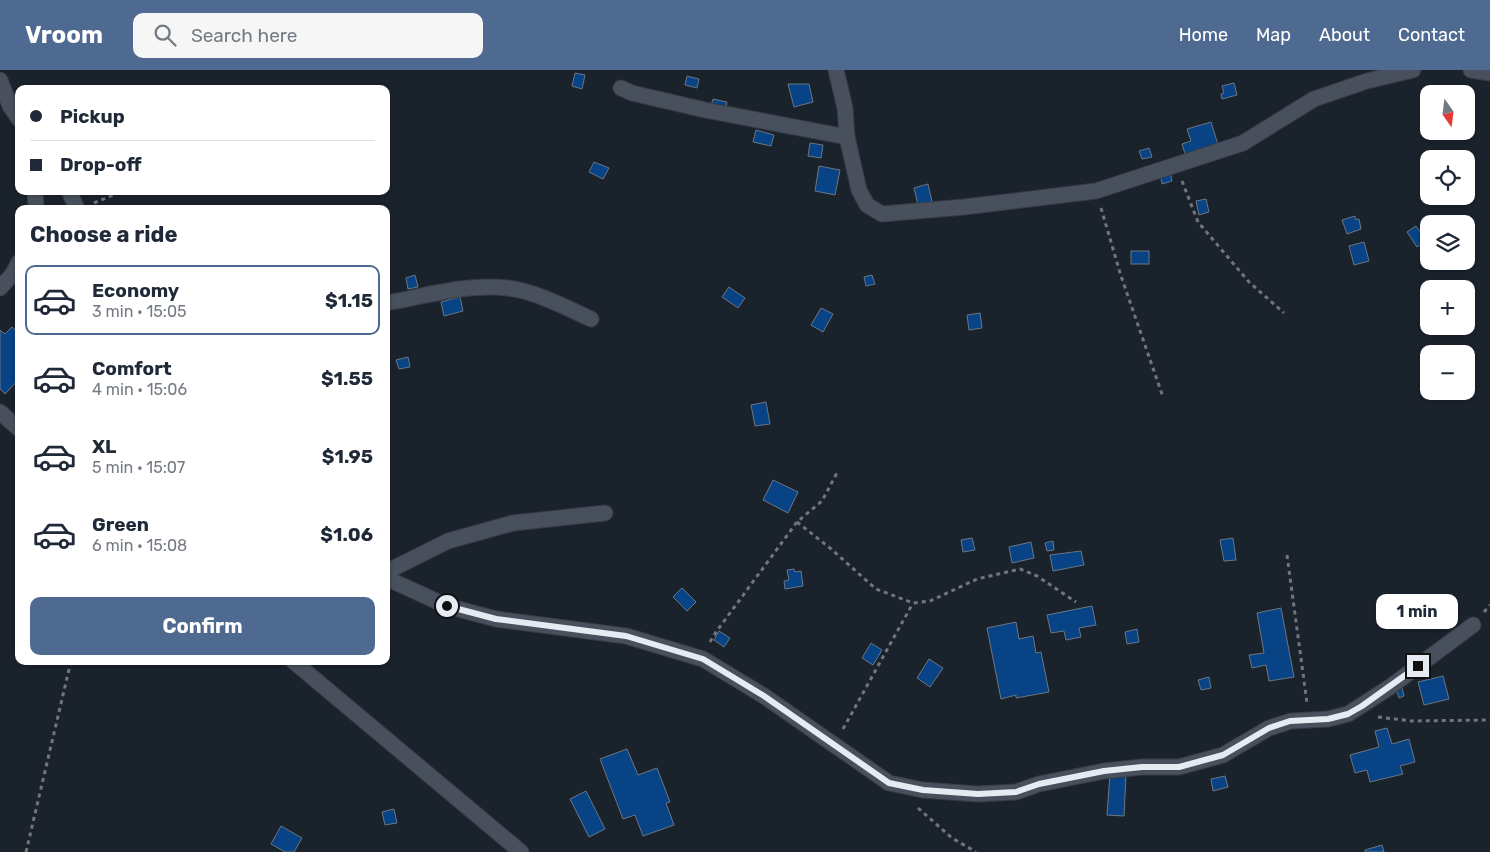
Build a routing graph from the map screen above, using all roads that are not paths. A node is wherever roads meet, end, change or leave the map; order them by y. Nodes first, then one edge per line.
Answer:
1 (836, 70) edge
2 (1413, 70) edge
3 (1472, 70) edge
4 (1490, 73) edge
5 (0, 80) edge
6 (621, 88) dead end
7 (15, 113) edge
8 (847, 137) junction
9 (72, 195) edge
10 (81, 205) edge
11 (15, 269) edge
12 (0, 288) edge
13 (390, 302) edge
14 (591, 319) dead end
15 (0, 412) edge
16 (15, 425) edge
17 (605, 513) dead end
18 (390, 570) edge
19 (390, 580) edge
20 (1473, 625) dead end
21 (298, 665) edge
22 (521, 852) edge

1 - 8 street
2 - 8 street
3 - 4 street
5 - 7 street
6 - 8 street
9 - 10 street
11 - 12 street
13 - 14 street
15 - 16 street
17 - 18 street
19 - 20 street
21 - 22 street

